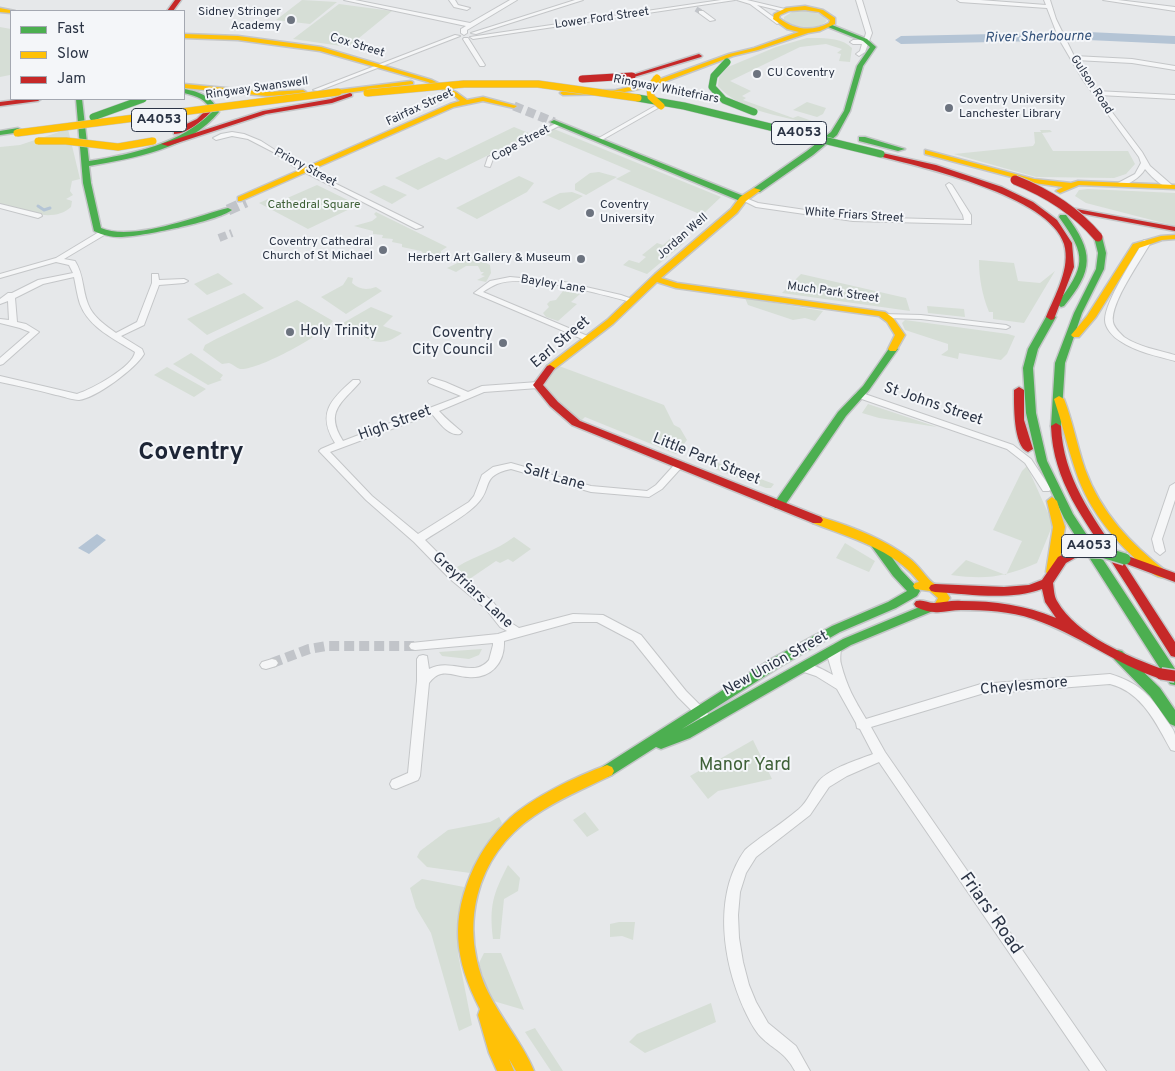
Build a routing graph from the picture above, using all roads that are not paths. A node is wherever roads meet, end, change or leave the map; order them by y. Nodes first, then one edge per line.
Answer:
1 (347, 0) edge
2 (452, 0) edge
3 (514, 0) edge
4 (580, 0) edge
5 (732, 0) edge
6 (740, 0) edge
7 (798, 0) edge
8 (814, 0) edge
9 (859, 0) edge
10 (960, 0) edge
11 (1047, 0) edge
12 (1106, 0) edge
13 (718, 1) edge
14 (749, 1) edge
15 (1049, 7) junction
16 (466, 8) dead end
17 (696, 9) junction
18 (787, 9) junction
19 (1175, 9) edge
20 (821, 11) junction
21 (712, 20) dead end
22 (779, 23) junction
23 (471, 25) junction
24 (830, 26) junction
25 (810, 30) junction
26 (185, 36) edge
27 (465, 36) junction
28 (852, 42) junction
29 (866, 42) junction
30 (756, 49) junction
31 (699, 56) junction
32 (860, 58) junction
33 (1073, 58) junction
34 (482, 65) dead end
35 (378, 66) junction
36 (1175, 68) edge
37 (411, 83) junction
38 (185, 86) edge
39 (185, 90) edge
40 (316, 90) dead end
41 (347, 92) junction
42 (368, 93) junction
43 (1096, 93) junction
44 (185, 95) edge
45 (1175, 97) edge
46 (30, 100) edge
47 (79, 100) edge
48 (89, 100) edge
49 (140, 100) edge
50 (302, 100) joint
51 (465, 102) junction
52 (212, 103) junction
53 (0, 104) edge
54 (514, 106) tunnel mouth
55 (657, 107) dead end
56 (80, 112) junction
57 (557, 123) joint
58 (0, 134) edge
59 (16, 136) junction
60 (216, 138) dead end
61 (600, 139) junction
62 (862, 139) junction
63 (0, 142) edge
64 (159, 142) junction
65 (884, 149) junction
66 (1145, 163) junction
67 (85, 164) junction
68 (488, 166) dead end
69 (308, 172) junction
70 (949, 185) dead end
71 (1069, 185) junction
72 (1118, 185) junction
73 (1173, 187) edge
74 (1017, 189) junction
75 (743, 199) junction
76 (244, 200) tunnel mouth
77 (1054, 204) junction
78 (0, 206) edge
79 (226, 208) tunnel mouth
80 (38, 216) dead end
81 (419, 226) dead end
82 (1175, 230) edge
83 (105, 235) junction
84 (1175, 237) edge
85 (1147, 242) junction
86 (59, 259) junction
87 (69, 261) junction
88 (77, 274) junction
89 (0, 276) edge
90 (656, 279) junction
91 (184, 281) dead end
92 (11, 295) junction
93 (634, 297) junction
94 (0, 302) edge
95 (539, 308) dead end
96 (1056, 308) junction
97 (531, 315) junction
98 (886, 316) junction
99 (0, 321) edge
100 (13, 323) junction
101 (1006, 326) dead end
102 (116, 336) junction
103 (587, 339) junction
104 (1068, 346) junction
105 (1175, 358) edge
106 (0, 362) edge
107 (1028, 363) junction
108 (0, 379) edge
109 (432, 381) dead end
110 (356, 382) dead end
111 (538, 385) junction
112 (1057, 394) junction
113 (466, 395) junction
114 (859, 395) junction
115 (433, 410) junction
116 (457, 432) dead end
117 (1024, 437) junction
118 (1000, 442) junction
119 (340, 444) junction
120 (324, 450) joint
121 (679, 465) junction
122 (1175, 486) edge
123 (1046, 489) junction
124 (779, 505) junction
125 (418, 539) junction
126 (876, 544) junction
127 (1160, 551) dead end
128 (1052, 572) junction
129 (1162, 574) junction
130 (1175, 578) edge
131 (1047, 583) junction
132 (932, 586) junction
133 (914, 592) junction
134 (934, 607) junction
135 (516, 632) junction
136 (1082, 634) junction
137 (498, 638) junction
138 (415, 646) tunnel mouth
139 (836, 648) junction
140 (1175, 652) edge
141 (1118, 655) junction
142 (423, 659) dead end
143 (802, 667) junction
144 (1175, 678) edge
145 (423, 681) junction
146 (840, 686) junction
147 (699, 710) junction
148 (707, 719) junction
149 (1175, 720) edge
150 (861, 725) junction
151 (1175, 746) edge
152 (641, 752) junction
153 (881, 756) junction
154 (396, 784) dead end
155 (484, 1004) junction
156 (506, 1071) edge
157 (526, 1071) edge
158 (803, 1071) edge
159 (1099, 1071) edge

1 - 23 street
2 - 16 street
3 - 23 street
4 - 27 street
5 - 13 street, Lower Ford Street
6 - 14 street
7 - 18 main road
8 - 20 main road
9 - 29 street
10 - 15 street
11 - 15 street, Gulson Road
12 - 19 street
13 - 17 street, Lower Ford Street
14 - 18 street
14 - 22 street
15 - 33 street, Gulson Road
17 - 21 street
17 - 27 street, Lower Ford Street
18 - 20 main road
18 - 22 main road
20 - 24 main road
22 - 25 main road
22 - 31 main road
23 - 27 street
24 - 25 main road
24 - 29 main road
25 - 28 main road
25 - 30 main road
26 - 35 main road, Cox Street
27 - 34 street
27 - 35 street, Lower Ford Street
28 - 29 street
28 - 32 main road
29 - 32 main road, Jordan Well
30 - 42 main road, bridge
30 - 62 main road, bridge
31 - 37 main road, bridge
31 - 65 main road, bridge
32 - 75 main road, Jordan Well
33 - 36 street
33 - 43 street, Gulson Road
35 - 40 street, Lower Ford Street
35 - 51 main road, Cox Street
37 - 41 main road, Ringway Whitefriars / A4053
37 - 62 main road, Ringway Whitefriars / A4053, bridge
38 - 41 main road
39 - 52 main road
41 - 42 main road, Ringway Whitefriars / A4053
41 - 50 main road, Ringway Whitefriars / A4053, bridge
41 - 59 main road, Ringway Swanswell / A4053, bridge
41 - 64 main road
42 - 65 main road, Ringway Whitefriars / A4053, bridge
43 - 45 street
43 - 66 street, Gulson Road
44 - 52 main road
46 - 53 main road
47 - 56 main road
48 - 56 main road
49 - 59 main road, bridge
50 - 59 main road, Ringway Swanswell / A4053, bridge
51 - 54 main road
51 - 69 main road, Fairfax Street
52 - 64 main road
55 - 61 street
56 - 67 main road
57 - 61 main road
57 - 68 street, Cope Street
58 - 59 main road, Ringway Swanswell / A4053
59 - 63 main road, Ringway Swanswell / A4053
59 - 64 main road, bridge
60 - 69 street, Priory Street
61 - 75 main road
62 - 65 main road, Ringway Whitefriars / A4053
64 - 67 main road
65 - 71 main road
65 - 74 main road, Ringway Whitefriars / A4053
65 - 74 main road, Ringway Whitefriars / A4053
66 - 72 street
66 - 73 street, Gulson Road
67 - 83 main road
69 - 76 main road, Fairfax Street
69 - 81 street, Priory Street
70 - 75 street, White Friars Street
71 - 72 main road
71 - 77 main road
72 - 73 main road
74 - 77 main road
74 - 96 main road, A4053
74 - 104 main road, A4053, bridge
75 - 90 main road, Jordan Well
77 - 82 main road
77 - 96 main road
78 - 80 street
79 - 83 main road
83 - 86 street
83 - 87 street
84 - 85 main road
85 - 104 main road
85 - 105 street
86 - 87 street
86 - 89 street
87 - 88 street
88 - 92 street
88 - 102 street
90 - 93 main road, Jordan Well
90 - 98 main road, Much Park Street
91 - 102 street
92 - 94 street
92 - 100 street
93 - 97 street, Bayley Lane
93 - 103 main road, Earl Street
95 - 97 street
96 - 107 main road, A4053
97 - 103 street
98 - 101 street, Much Park Street
98 - 114 main road, St Johns Street
99 - 100 street
100 - 106 street
102 - 108 street
103 - 111 main road, Earl Street
104 - 112 main road, A4053
107 - 117 main road
107 - 144 main road, A4053
109 - 113 street
110 - 119 street
111 - 113 street, Earl Street
111 - 121 main road, Little Park Street
112 - 129 main road
112 - 140 main road, A4053
113 - 115 street, High Street
114 - 118 street, St Johns Street
114 - 124 main road, St Johns Street
115 - 116 street
115 - 119 street, High Street
117 - 118 street
117 - 123 main road
118 - 123 street, St Johns Street
119 - 120 street, High Street
120 - 125 street, Greyfriars Lane
121 - 124 main road, Little Park Street
121 - 125 street, Salt Lane
122 - 127 street
123 - 128 main road
124 - 126 main road, Little Park Street
125 - 135 street, Greyfriars Lane
126 - 132 main road, Little Park Street
126 - 133 main road
128 - 129 main road, bridge
128 - 131 main road
129 - 130 main road
131 - 132 main road
131 - 136 main road
132 - 133 main road, New Union Street
132 - 134 main road
133 - 134 main road
133 - 147 main road, New Union Street
134 - 136 main road, New Union Street
134 - 139 main road, New Union Street
135 - 137 street
135 - 147 street, Greyfriars Lane
136 - 141 main road
137 - 138 street
137 - 145 street
139 - 143 main road, New Union Street
139 - 146 street
141 - 144 main road, bridge
141 - 149 main road
142 - 145 street
143 - 146 street
143 - 148 main road, New Union Street
145 - 154 street
146 - 150 street, Friars' Road
147 - 148 street, Greyfriars Lane
147 - 152 main road, New Union Street
148 - 152 main road, New Union Street
150 - 151 street, Cheylesmore
150 - 153 street, Friars' Road
152 - 155 main road, New Union Street
153 - 158 street
153 - 159 street, Friars' Road
155 - 156 main road
155 - 157 main road

